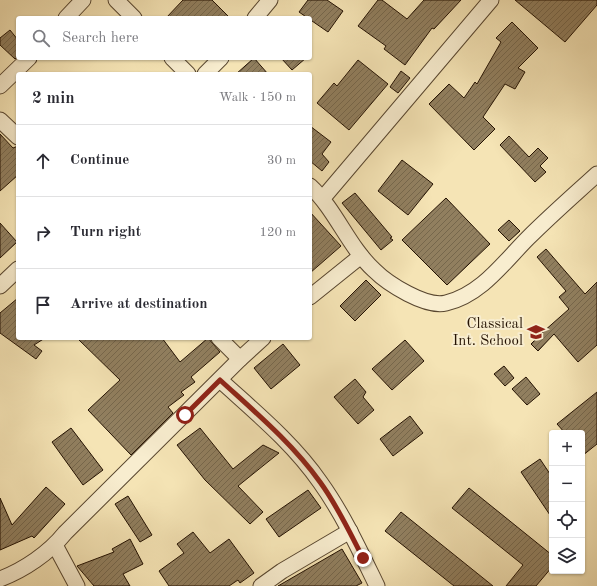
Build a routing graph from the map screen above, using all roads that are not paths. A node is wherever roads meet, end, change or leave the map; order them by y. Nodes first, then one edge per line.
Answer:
1 (83, 0) edge
2 (116, 0) edge
3 (270, 0) edge
4 (491, 0) edge
5 (68, 16) edge
6 (132, 16) edge
7 (257, 16) edge
8 (27, 60) edge
9 (174, 60) edge
10 (219, 60) edge
11 (186, 72) edge
12 (207, 72) edge
13 (0, 86) edge
14 (0, 120) edge
15 (16, 135) edge
16 (597, 174) edge
17 (312, 188) edge
18 (323, 198) junction
19 (361, 256) junction
20 (16, 271) edge
21 (0, 286) edge
22 (312, 296) edge
23 (221, 340) edge
24 (262, 340) edge
25 (240, 359) junction
26 (220, 380) junction
27 (350, 531) junction
28 (55, 545) junction
29 (0, 579) edge
30 (77, 586) edge
31 (261, 586) edge
32 (377, 586) edge

1 - 5 street
2 - 6 street
3 - 7 street
4 - 18 street
8 - 13 street
9 - 11 street
10 - 12 street
14 - 15 street
16 - 19 street
17 - 18 street
18 - 19 street
19 - 22 street
20 - 21 street
23 - 25 street
24 - 25 street
25 - 26 street
26 - 27 street
26 - 28 street
27 - 31 street
27 - 32 street
28 - 29 street
28 - 30 street

